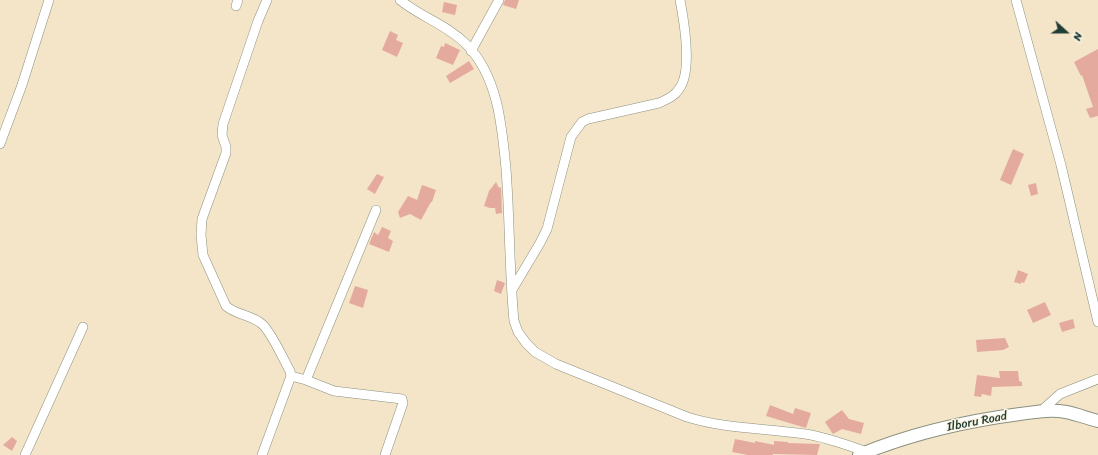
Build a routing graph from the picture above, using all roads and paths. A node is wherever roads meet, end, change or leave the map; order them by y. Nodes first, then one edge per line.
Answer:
1 (49, 0) edge
2 (267, 0) edge
3 (400, 0) edge
4 (499, 0) edge
5 (680, 0) edge
6 (1016, 0) edge
7 (471, 51) junction
8 (0, 144) edge
9 (376, 210) dead end
10 (512, 290) junction
11 (1098, 322) edge
12 (83, 327) dead end
13 (290, 376) junction
14 (1098, 379) edge
15 (306, 380) junction
16 (1041, 411) junction
17 (1098, 421) edge
18 (863, 453) edge
19 (25, 455) edge
20 (262, 455) edge
21 (385, 455) edge

1 - 8 street
2 - 13 street
3 - 7 street
4 - 7 street
5 - 10 street
6 - 11 street
7 - 10 street
9 - 15 street
10 - 18 street
12 - 19 street
13 - 15 street
13 - 20 street
14 - 16 street
15 - 21 street
16 - 17 street, Ilboru Road
16 - 18 street, Ilboru Road

